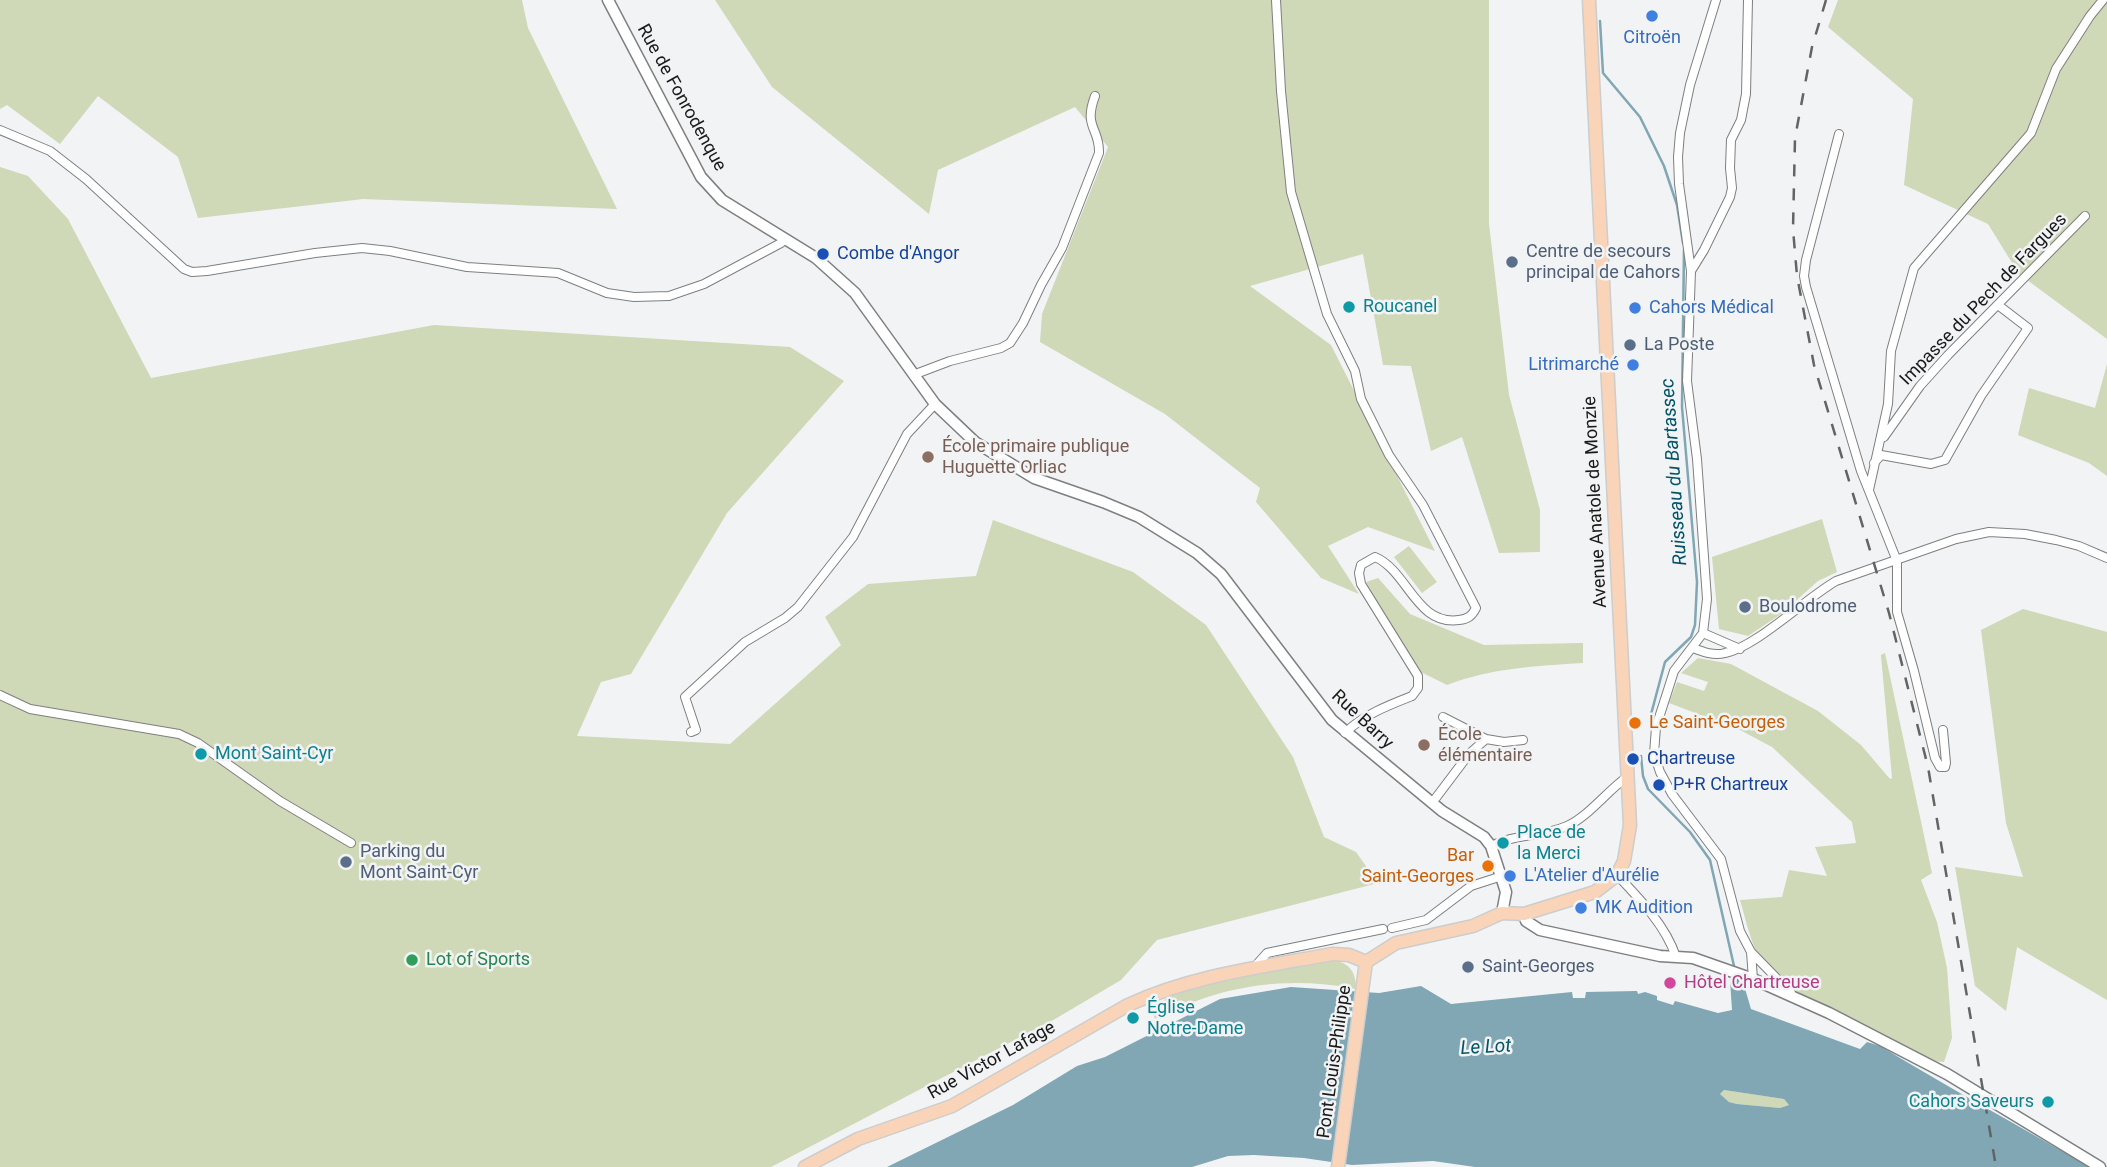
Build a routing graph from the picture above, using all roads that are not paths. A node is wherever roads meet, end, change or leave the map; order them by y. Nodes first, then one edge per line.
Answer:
1 (608, 0) edge
2 (1276, 0) edge
3 (1589, 0) edge
4 (1716, 0) edge
5 (1748, 0) edge
6 (2103, 0) edge
7 (1095, 96) dead end
8 (0, 130) edge
9 (1839, 134) dead end
10 (2085, 216) dead end
11 (785, 239) junction
12 (1691, 271) junction
13 (1998, 304) junction
14 (913, 375) junction
15 (935, 404) junction
16 (1882, 439) junction
17 (1874, 463) junction
18 (1869, 491) junction
19 (2107, 558) edge
20 (1897, 561) junction
21 (1703, 633) junction
22 (1693, 648) junction
23 (1741, 649) junction
24 (0, 695) edge
25 (1443, 718) dead end
26 (1943, 730) dead end
27 (691, 732) dead end
28 (1345, 733) junction
29 (1486, 739) junction
30 (1522, 740) dead end
31 (1627, 777) junction
32 (1432, 803) junction
33 (351, 843) dead end
34 (1491, 846) junction
35 (1617, 875) junction
36 (1502, 876) junction
37 (1502, 914) junction
38 (1524, 914) junction
39 (1751, 952) junction
40 (1676, 957) junction
41 (1366, 962) junction
42 (1763, 967) junction
43 (1258, 968) junction
44 (1749, 978) junction
45 (1795, 998) junction
46 (805, 1167) edge
47 (1338, 1167) edge
48 (2100, 1167) edge

1 - 11 street, Rue de Fonrodenque
2 - 28 street
3 - 31 main road, Avenue Anatole de Monzie
4 - 12 street
5 - 12 street
6 - 16 street
7 - 14 street
8 - 11 street
9 - 18 street
10 - 13 street, Impasse du Pech de Fargues
11 - 14 street, Rue de Fonrodenque
12 - 21 street
13 - 16 street, Impasse du Pech de Fargues
13 - 17 street
14 - 15 street, Rue de Fonrodenque
15 - 27 street
15 - 28 street, Rue Barry
16 - 17 street
17 - 18 street
18 - 20 street
19 - 20 street
20 - 23 street
20 - 26 street
21 - 22 street
21 - 23 street
22 - 23 street
22 - 39 street
24 - 33 street
25 - 29 street
28 - 32 street, Rue Barry
29 - 30 street
29 - 32 street
31 - 34 street
31 - 35 main road, Avenue Anatole de Monzie
32 - 34 street, Rue Barry
34 - 36 street
35 - 38 main road
35 - 40 street
36 - 37 street
36 - 43 street
37 - 38 main road
37 - 41 main road
38 - 40 street
39 - 42 street
39 - 44 street
40 - 44 street
41 - 43 main road, Rue Victor Lafage
41 - 47 main road, Pont Louis-Philippe
42 - 44 street
42 - 45 street
43 - 46 main road, Rue Victor Lafage
44 - 45 street
45 - 48 street

